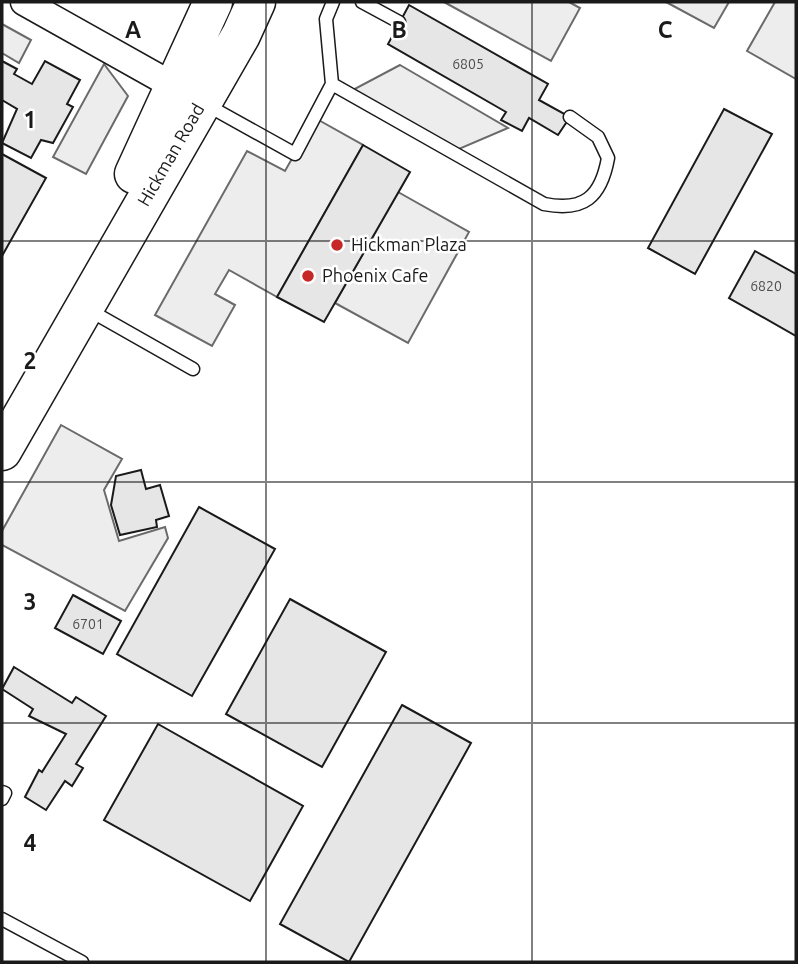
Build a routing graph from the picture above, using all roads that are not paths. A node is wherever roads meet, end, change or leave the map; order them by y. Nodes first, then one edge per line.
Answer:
1 (24, 2) edge
2 (213, 2) edge
3 (257, 2) edge
4 (333, 2) edge
5 (362, 2) edge
6 (399, 22) dead end
7 (332, 84) junction
8 (188, 94) junction
9 (569, 117) dead end
10 (83, 306) junction
11 (193, 369) dead end
12 (2, 451) edge
13 (2, 792) edge
14 (2, 799) edge
15 (2, 919) edge
16 (82, 962) edge

1 - 8 street
2 - 8 main road, Hickman Road
3 - 8 main road, Hickman Road
4 - 7 lane
5 - 6 lane
7 - 8 lane
7 - 9 lane
8 - 10 main road, Hickman Road
10 - 11 lane
10 - 12 main road, Hickman Road
13 - 14 lane
15 - 16 lane

